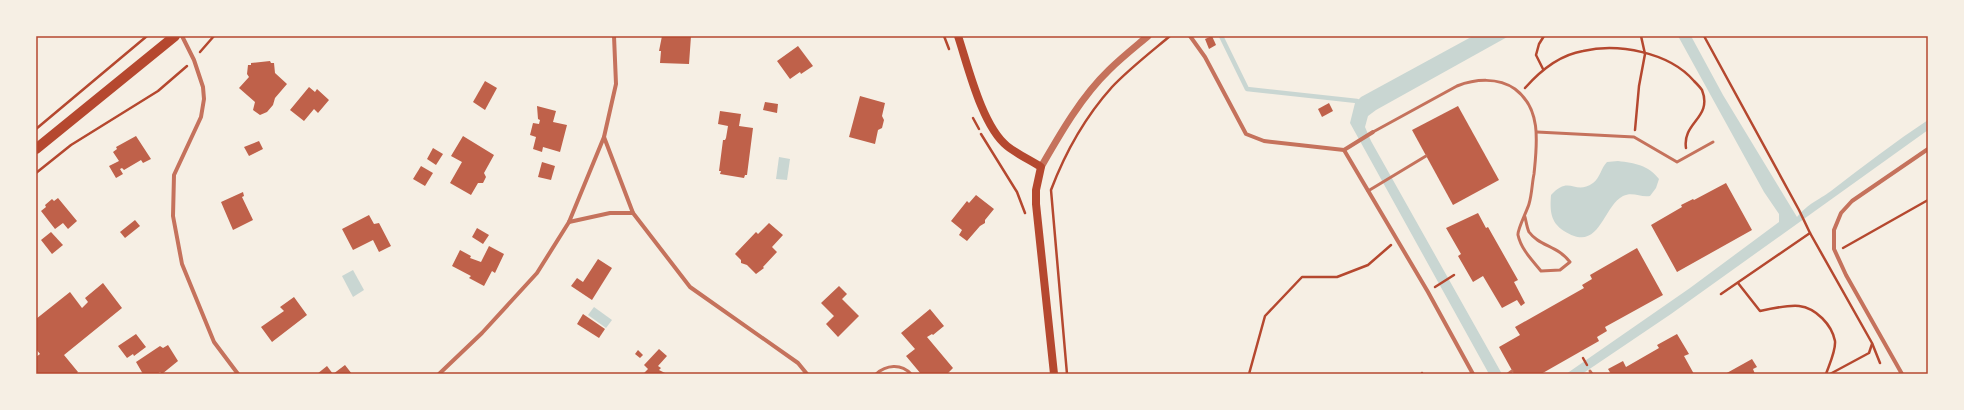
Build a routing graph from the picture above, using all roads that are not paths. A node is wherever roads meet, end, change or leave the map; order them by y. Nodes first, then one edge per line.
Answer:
1 (175, 36) edge
2 (182, 36) edge
3 (614, 36) edge
4 (958, 36) edge
5 (1148, 36) edge
6 (1190, 36) edge
7 (1373, 132) joint
8 (1537, 132) junction
9 (604, 137) junction
10 (1713, 142) dead end
11 (36, 149) edge
12 (1928, 149) edge
13 (1344, 150) junction
14 (1426, 156) dead end
15 (1041, 167) junction
16 (1368, 191) junction
17 (633, 213) junction
18 (1525, 217) junction
19 (569, 222) junction
20 (1512, 371) dead end
21 (238, 374) edge
22 (439, 374) edge
23 (807, 374) edge
24 (876, 374) edge
25 (911, 374) edge
26 (1054, 374) edge
27 (1473, 374) edge
28 (1508, 374) edge
29 (1902, 374) edge

1 - 11 main road
2 - 21 street
3 - 9 street
4 - 15 main road
5 - 15 street
6 - 13 street
7 - 8 lane
7 - 13 street
8 - 10 lane
8 - 18 lane
9 - 17 street
9 - 19 street
12 - 29 street
13 - 16 street
14 - 16 lane
15 - 26 main road
16 - 27 street
17 - 19 street
17 - 23 street
18 - 18 lane
19 - 22 street
20 - 28 lane
24 - 25 lane

